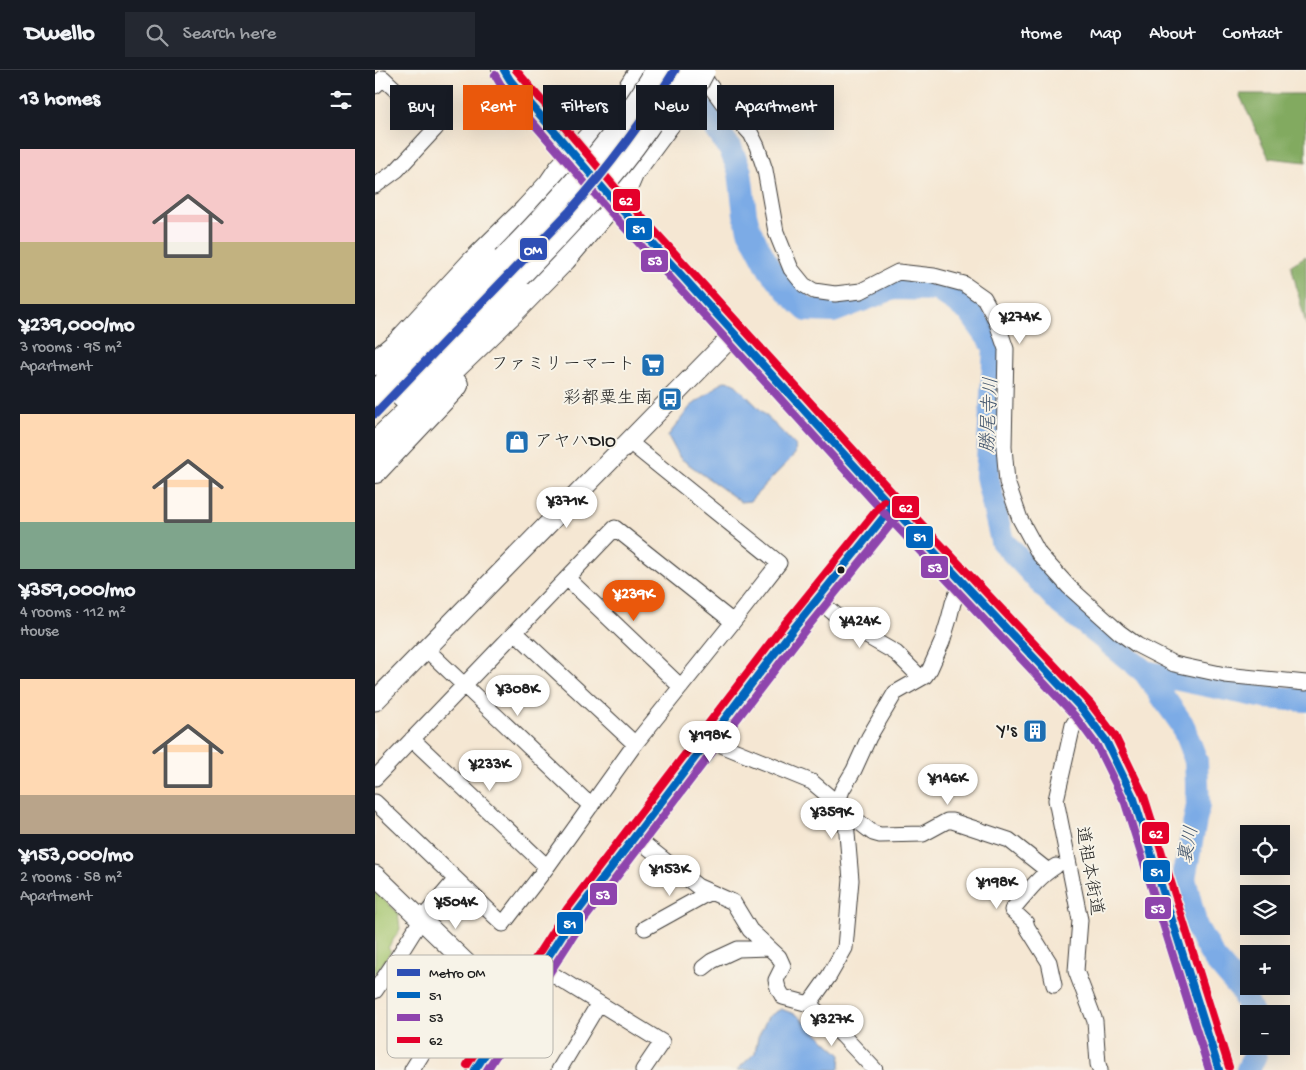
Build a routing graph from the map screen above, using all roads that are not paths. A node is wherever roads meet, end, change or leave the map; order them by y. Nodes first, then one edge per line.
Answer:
1 (504, 70) edge
2 (657, 70) edge
3 (683, 70) edge
4 (695, 70) edge
5 (703, 70) edge
6 (637, 78) edge
7 (375, 86) edge
8 (574, 155) junction
9 (375, 186) edge
10 (613, 200) junction
11 (512, 267) junction
12 (510, 314) junction
13 (735, 333) junction
14 (398, 344) junction
15 (375, 363) edge
16 (375, 370) edge
17 (375, 394) edge
18 (375, 424) edge
19 (629, 441) junction
20 (375, 444) edge
21 (375, 471) edge
22 (892, 507) junction
23 (567, 578) junction
24 (962, 581) junction
25 (817, 599) junction
26 (733, 622) junction
27 (515, 632) junction
28 (426, 649) junction
29 (921, 678) junction
30 (1306, 683) edge
31 (463, 686) junction
32 (681, 687) junction
33 (375, 701) edge
34 (1083, 710) junction
35 (413, 739) junction
36 (709, 740) junction
37 (635, 744) junction
38 (375, 778) edge
39 (375, 802) edge
40 (591, 806) junction
41 (838, 809) junction
42 (635, 837) junction
43 (1068, 859) junction
44 (547, 867) junction
45 (1049, 871) junction
46 (375, 875) edge
47 (456, 879) junction
48 (710, 892) junction
49 (421, 920) junction
50 (645, 928) dead end
51 (769, 948) junction
52 (399, 955) edge
53 (458, 955) edge
54 (550, 955) edge
55 (703, 968) dead end
56 (387, 973) edge
57 (553, 975) edge
58 (1055, 984) dead end
59 (375, 991) edge
60 (599, 1003) junction
61 (809, 1004) junction
62 (420, 1058) edge
63 (483, 1058) edge
64 (412, 1070) edge
65 (475, 1070) edge
66 (559, 1070) edge
67 (643, 1070) edge
68 (875, 1070) edge
69 (1100, 1070) edge
70 (1219, 1070) edge

1 - 8 main road
2 - 11 main road, bridge
3 - 11 main road, bridge
4 - 30 street
5 - 10 main road, bridge
6 - 8 main road
7 - 9 street
8 - 10 main road
8 - 14 main road
10 - 12 main road
10 - 13 main road
11 - 17 main road
11 - 18 main road
12 - 20 main road
12 - 21 main road
13 - 19 street
13 - 22 main road
14 - 15 main road
14 - 16 main road
19 - 26 street
19 - 28 street
22 - 24 main road
22 - 25 street
23 - 26 street
23 - 27 street
23 - 32 street
24 - 29 street
24 - 34 main road
25 - 29 street
25 - 36 street
26 - 32 street
27 - 31 street
27 - 37 street
28 - 31 street
28 - 33 street
29 - 41 street
31 - 35 street
31 - 40 street
32 - 37 street
34 - 43 street, 道祖本街道
34 - 70 main road
35 - 38 street
35 - 44 street
36 - 41 street
36 - 42 street
37 - 40 street
39 - 47 street
40 - 44 street
41 - 45 street
41 - 61 street
42 - 48 street
42 - 54 street
43 - 45 street
43 - 69 street, 道祖本街道
44 - 47 street
45 - 58 street
46 - 49 street
47 - 49 street
48 - 50 street
48 - 51 street
49 - 52 street
49 - 53 street
51 - 55 street
51 - 61 street
56 - 59 street
57 - 60 street
60 - 66 street
60 - 67 street
61 - 68 street
62 - 64 street
63 - 65 street

